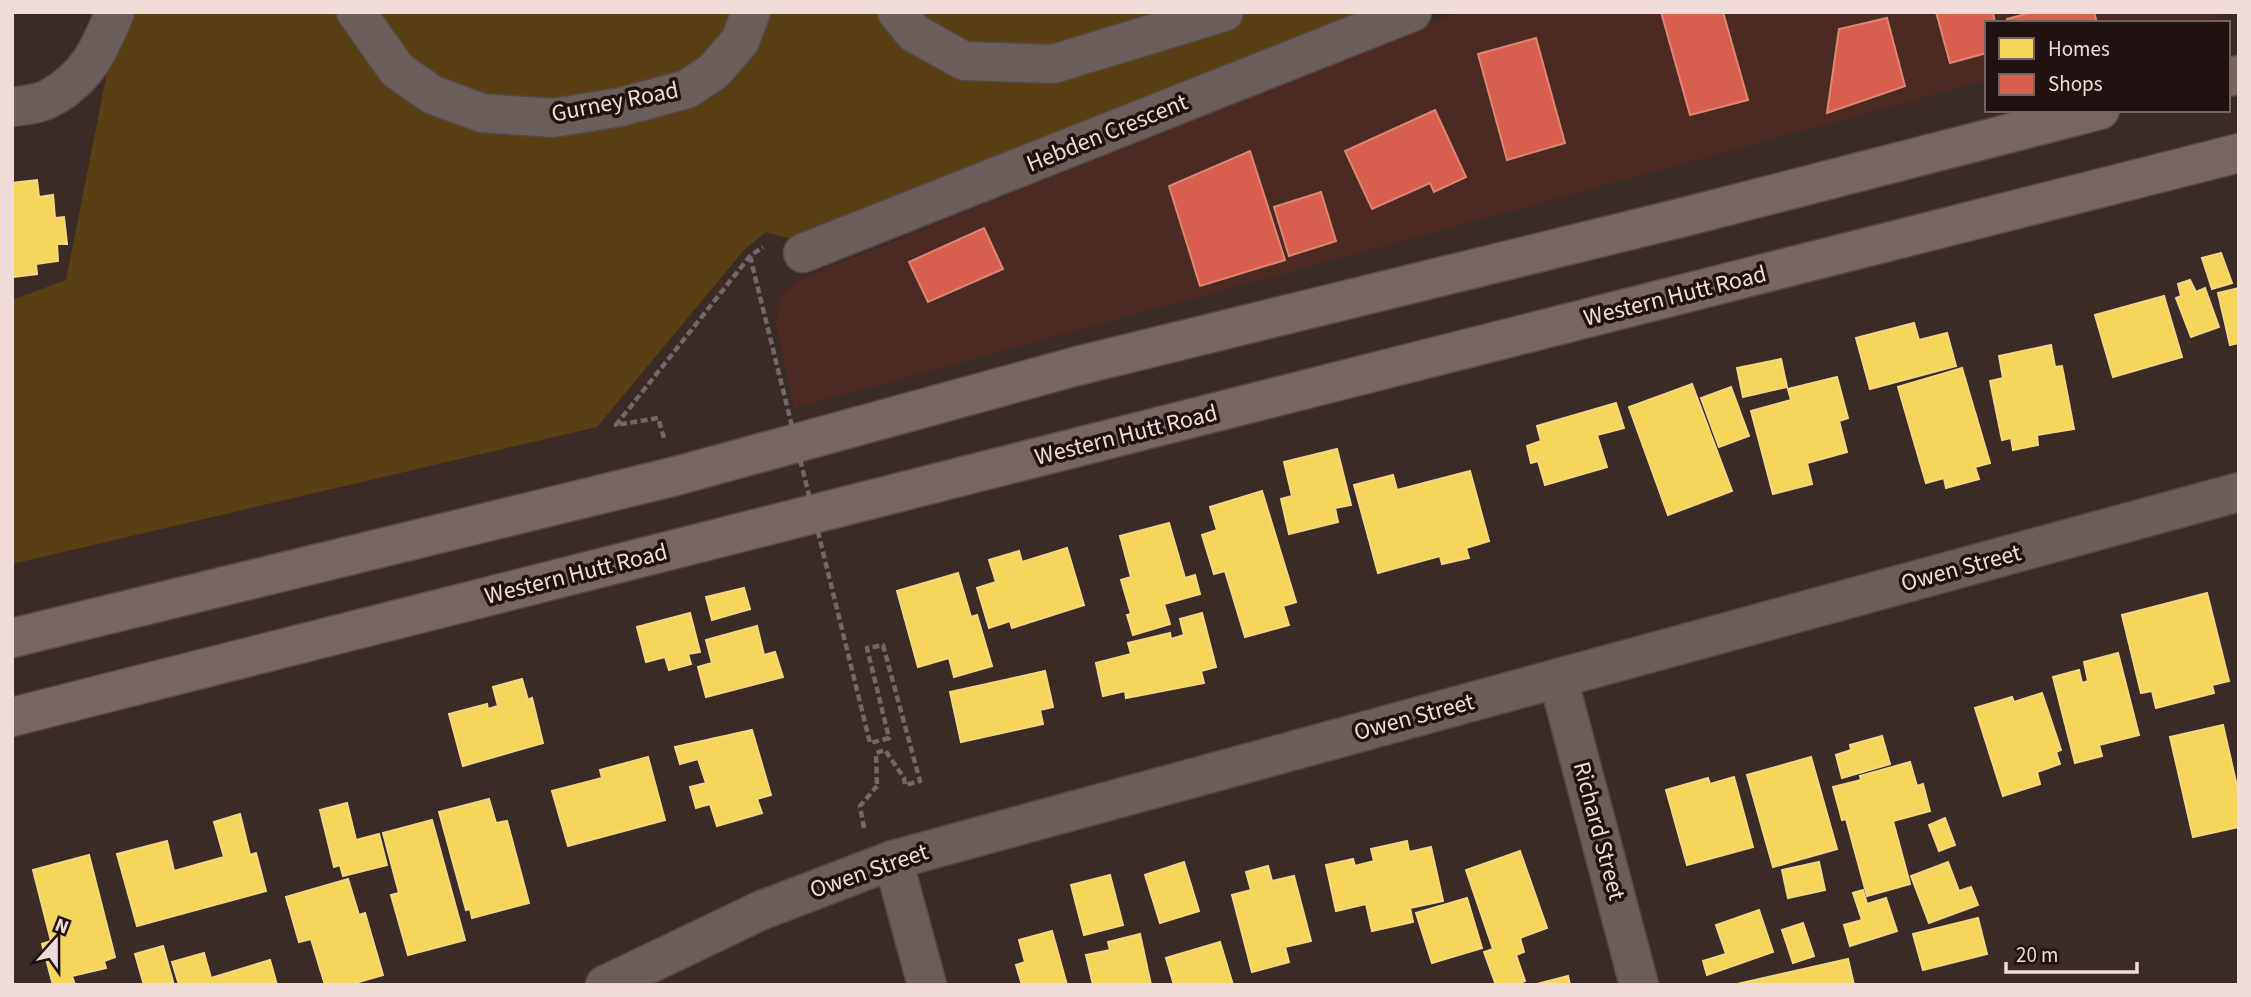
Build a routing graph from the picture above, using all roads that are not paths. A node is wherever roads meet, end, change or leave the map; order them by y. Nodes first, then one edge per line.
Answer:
1 (115, 12) edge
2 (356, 12) edge
3 (751, 12) edge
4 (897, 12) edge
5 (1224, 12) edge
6 (1412, 12) edge
7 (12, 107) edge
8 (2093, 112) edge
9 (2239, 153) edge
10 (803, 253) dead end
11 (2239, 492) edge
12 (12, 638) edge
13 (1558, 678) junction
14 (12, 717) edge
15 (893, 860) junction
16 (605, 985) edge
17 (927, 985) edge
18 (1639, 985) edge

1 - 7 street
2 - 3 street, Gurney Road
4 - 5 street
6 - 10 street, Hebden Crescent
8 - 12 highway
9 - 14 highway, Western Hutt Road
11 - 13 street, Owen Street
13 - 15 street, Owen Street
13 - 18 street, Richard Street
15 - 16 street, Owen Street
15 - 17 street

